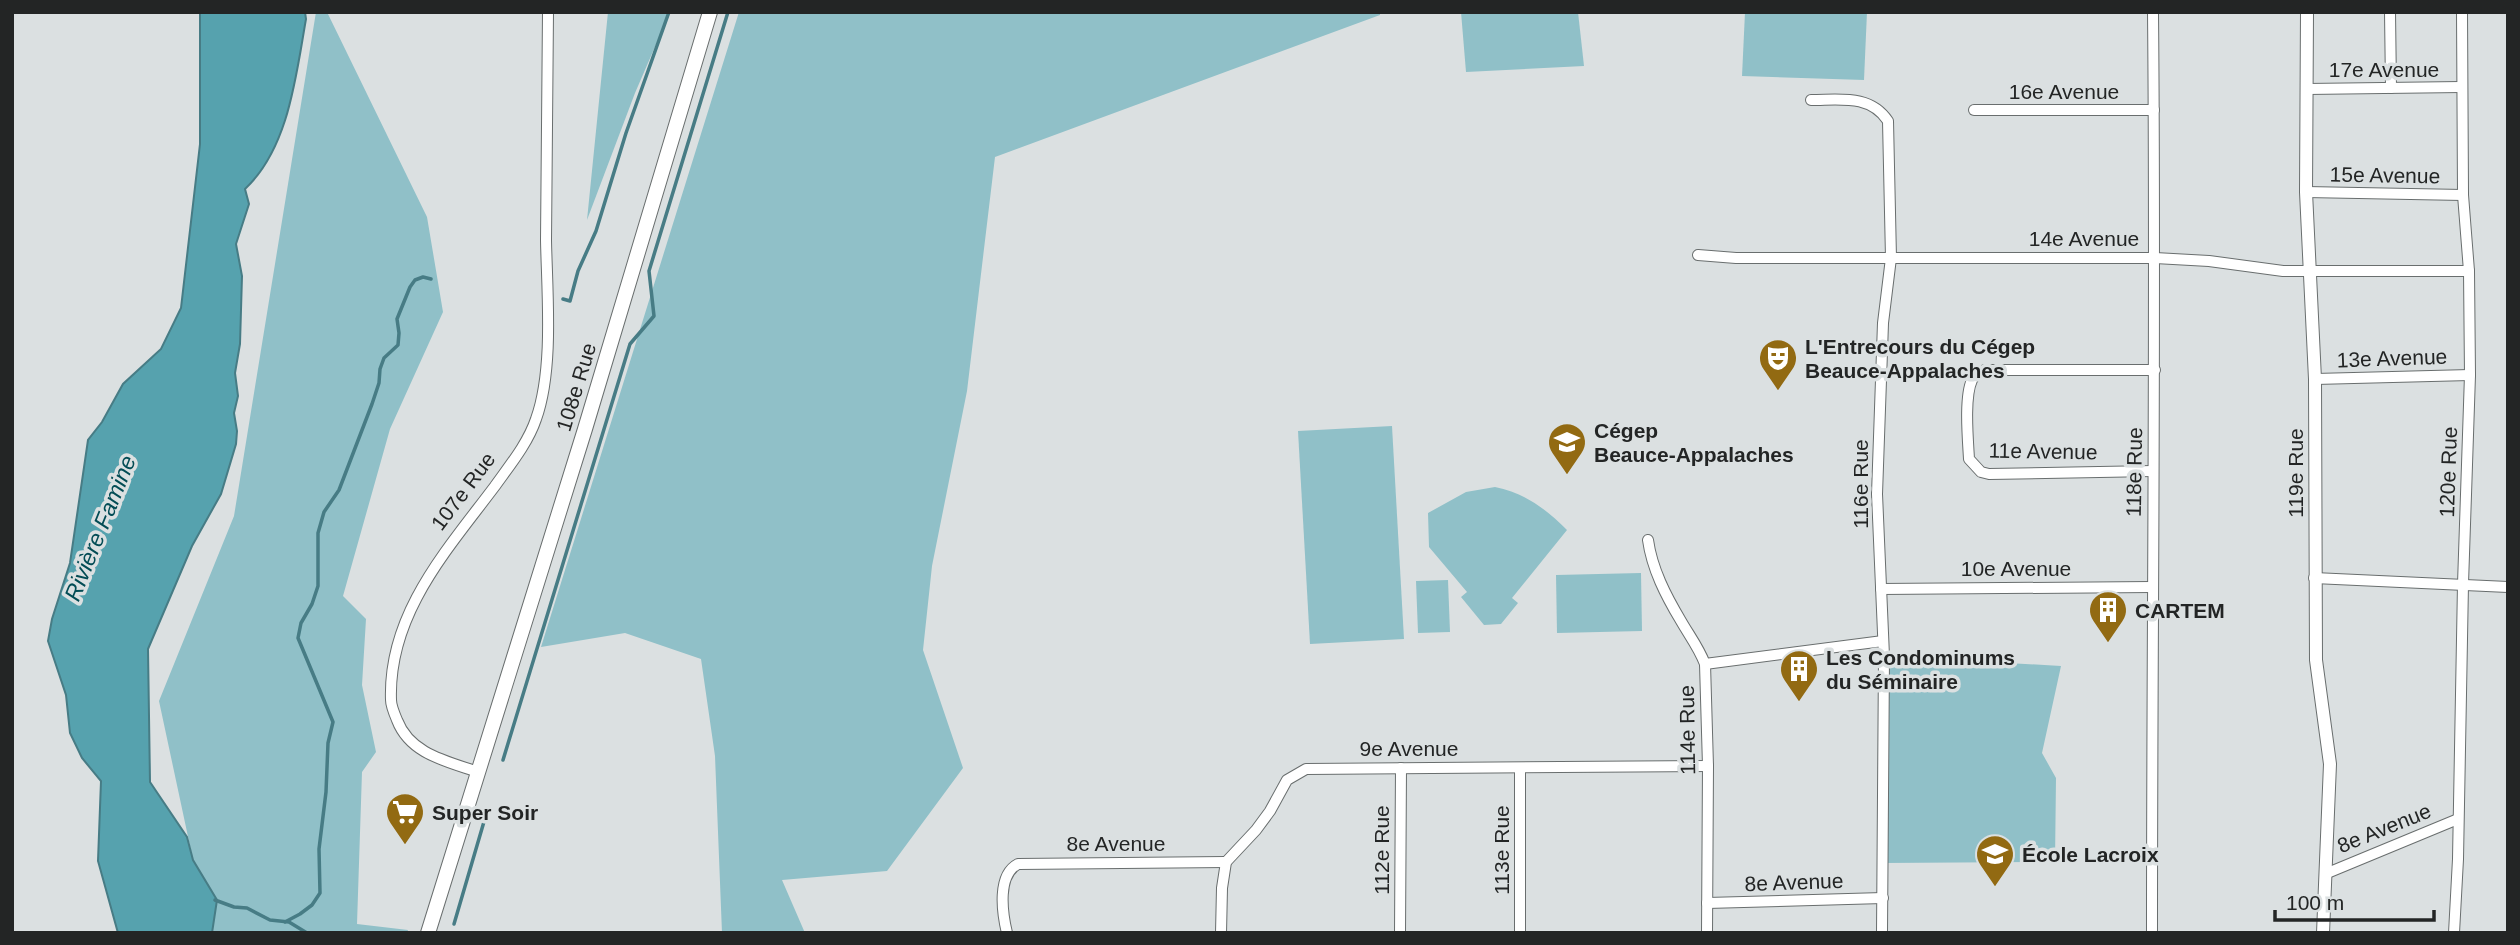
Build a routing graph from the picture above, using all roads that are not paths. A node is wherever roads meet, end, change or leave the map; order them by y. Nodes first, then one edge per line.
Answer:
1 (548, 12) edge
2 (710, 12) edge
3 (2154, 12) edge
4 (2307, 12) edge
5 (2390, 12) edge
6 (2462, 12) edge
7 (2391, 88) junction
8 (2461, 88) junction
9 (2307, 89) junction
10 (1811, 100) dead end
11 (1974, 110) dead end
12 (2154, 110) junction
13 (2306, 192) junction
14 (2463, 195) junction
15 (1698, 255) dead end
16 (1891, 258) junction
17 (2155, 258) junction
18 (2309, 270) junction
19 (2469, 271) junction
20 (2155, 370) junction
21 (2470, 374) junction
22 (2315, 379) junction
23 (2154, 471) junction
24 (1648, 540) dead end
25 (2314, 578) junction
26 (2463, 584) junction
27 (2152, 587) junction
28 (2508, 587) edge
29 (1881, 589) junction
30 (1883, 641) junction
31 (1705, 664) junction
32 (1708, 766) junction
33 (1401, 768) junction
34 (1520, 768) junction
35 (478, 772) junction
36 (2458, 819) junction
37 (1226, 862) junction
38 (2325, 874) junction
39 (1883, 898) junction
40 (1707, 903) junction
41 (428, 933) edge
42 (1007, 933) edge
43 (1221, 933) edge
44 (1400, 933) edge
45 (1520, 933) edge
46 (1707, 933) edge
47 (1882, 933) edge
48 (2152, 933) edge
49 (2323, 933) edge
50 (2454, 933) edge

1 - 35 street, 107e Rue
2 - 35 main road, 108e Rue
3 - 12 street, 118e Rue
4 - 9 street, 119e Rue
5 - 7 street
6 - 8 street, 120e Rue
7 - 8 street, 17e Avenue
7 - 9 street, 17e Avenue
8 - 14 street, 120e Rue
9 - 13 street, 119e Rue
10 - 16 street, 116e Rue
11 - 12 street, 16e Avenue
12 - 17 street, 118e Rue
13 - 14 street, 15e Avenue
13 - 18 street, 119e Rue
14 - 19 street, 120e Rue
15 - 16 street, 14e Avenue
16 - 17 street, 14e Avenue
16 - 29 street, 116e Rue
17 - 18 street, 14e Avenue
17 - 20 street, 118e Rue
18 - 19 street, 14e Avenue
18 - 22 street, 119e Rue
19 - 21 street, 120e Rue
20 - 23 street, 118e Rue
20 - 23 street, 11e Avenue
21 - 22 street, 13e Avenue
21 - 26 street, 120e Rue
22 - 25 street, 119e Rue
23 - 27 street, 118e Rue
24 - 31 street, 114e Rue
25 - 26 street
25 - 38 street, 119e Rue
26 - 28 street
26 - 36 street, 120e Rue
27 - 29 street, 10e Avenue
27 - 48 street, 118e Rue
29 - 30 street, 116e Rue
30 - 31 street
30 - 39 street, 116e Rue
31 - 32 street, 114e Rue
32 - 34 street, 9e Avenue
32 - 40 street, 114e Rue
33 - 34 street, 9e Avenue
33 - 37 street, 9e Avenue
33 - 44 street, 112e Rue
34 - 45 street, 113e Rue
35 - 41 main road
36 - 38 street, 8e Avenue
36 - 50 street, 120e Rue
37 - 42 street, 8e Avenue
37 - 43 street
38 - 49 street, 119e Rue
39 - 40 street, 8e Avenue
39 - 47 street, 116e Rue
40 - 46 street, 114e Rue

